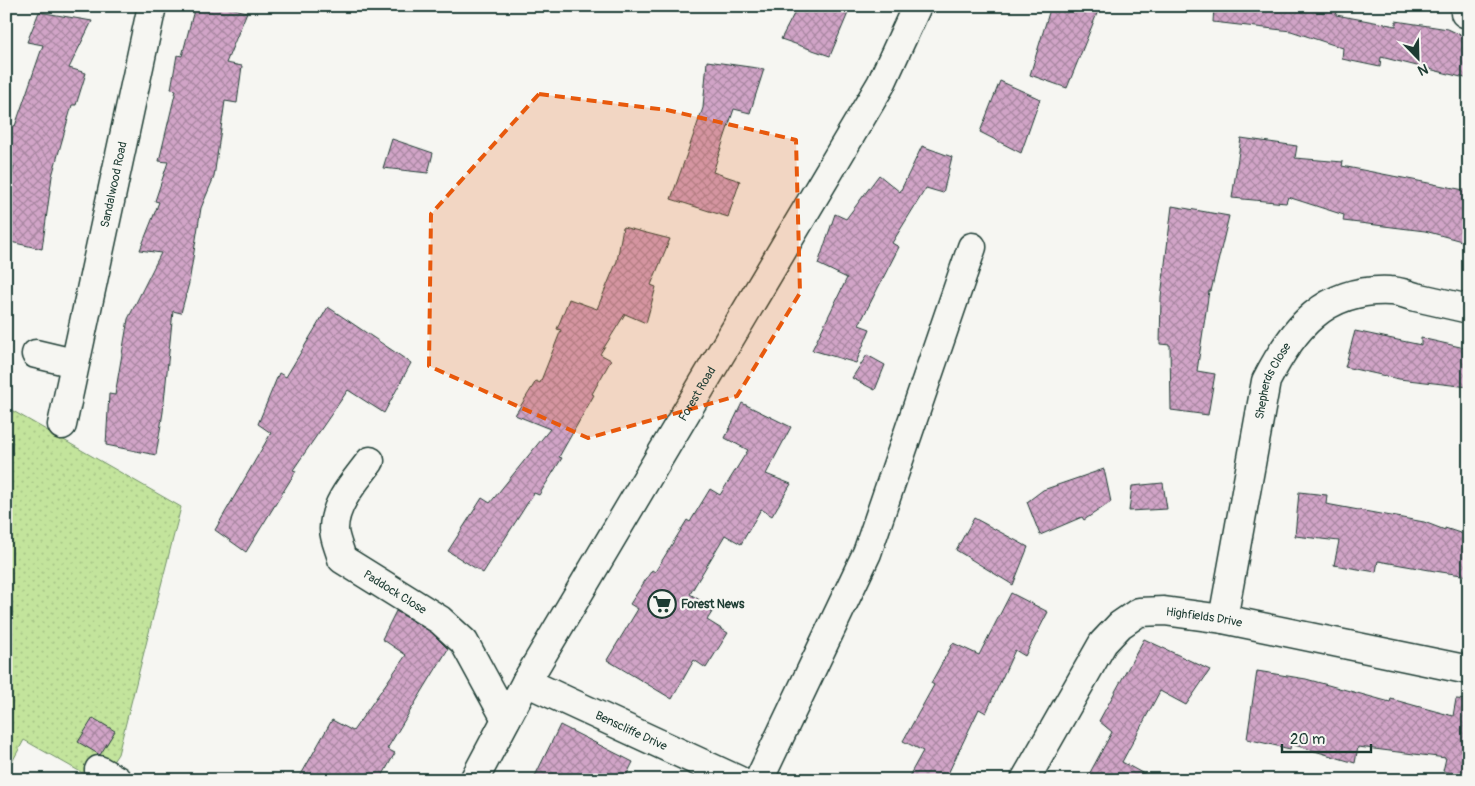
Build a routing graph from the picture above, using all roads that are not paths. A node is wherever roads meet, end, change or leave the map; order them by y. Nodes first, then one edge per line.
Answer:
1 (152, 6) edge
2 (917, 6) edge
3 (972, 247) dead end
4 (1469, 309) edge
5 (36, 354) dead end
6 (74, 363) junction
7 (62, 425) dead end
8 (370, 461) dead end
9 (1223, 619) junction
10 (1469, 670) edge
11 (526, 682) junction
12 (506, 720) junction
13 (474, 780) edge
14 (738, 780) edge
15 (759, 780) edge
16 (1025, 780) edge

1 - 6 street, Sandalwood Road
2 - 11 street, Forest Road
3 - 15 street
4 - 9 street, Shepherds Close
5 - 6 street
6 - 7 street, Sandalwood Road
8 - 12 street, Paddock Close
9 - 10 street, Highfields Drive
9 - 16 street, Highfields Drive
11 - 12 street, Forest Road
11 - 14 street, Benscliffe Drive
12 - 13 street, Forest Road

